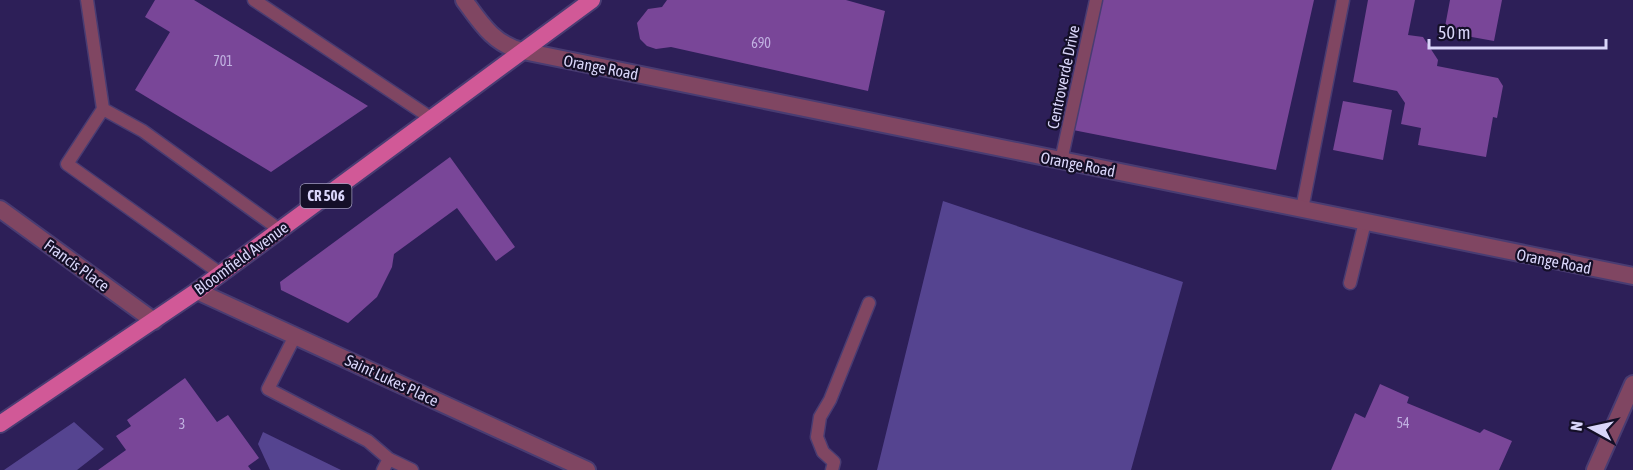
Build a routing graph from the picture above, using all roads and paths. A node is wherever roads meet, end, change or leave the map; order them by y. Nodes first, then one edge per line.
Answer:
1 (87, 0) edge
2 (254, 0) edge
3 (464, 0) edge
4 (592, 0) edge
5 (1096, 0) edge
6 (1343, 0) edge
7 (523, 51) junction
8 (103, 109) junction
9 (431, 118) junction
10 (1061, 160) junction
11 (0, 209) edge
12 (1302, 209) junction
13 (1365, 222) junction
14 (280, 230) junction
15 (221, 274) junction
16 (1633, 276) edge
17 (1350, 283) dead end
18 (197, 291) junction
19 (869, 303) dead end
20 (154, 321) junction
21 (295, 336) junction
22 (1633, 384) edge
23 (0, 424) edge
24 (386, 464) edge
25 (412, 470) edge
26 (587, 470) edge
27 (832, 470) edge
28 (1594, 470) edge

1 - 8 lane
2 - 9 lane
3 - 7 street, Orange Road
4 - 7 main road, Bloomfield Avenue / CR 506
5 - 10 lane, Centroverde Drive
6 - 12 lane
7 - 9 main road, Bloomfield Avenue / CR 506
7 - 10 street, Orange Road
8 - 14 lane
8 - 15 lane
9 - 14 main road, Bloomfield Avenue / CR 506
10 - 12 street, Orange Road
11 - 20 street, Francis Place
12 - 13 street, Orange Road
13 - 16 street, Orange Road
13 - 17 lane
14 - 15 main road, Bloomfield Avenue / CR 506
15 - 18 main road, Bloomfield Avenue / CR 506
18 - 20 main road, Bloomfield Avenue / CR 506
18 - 21 street, Saint Lukes Place
19 - 27 lane
20 - 23 main road, Bloomfield Avenue / CR 506
21 - 24 lane
21 - 26 street, Saint Lukes Place
22 - 28 street
24 - 25 lane

